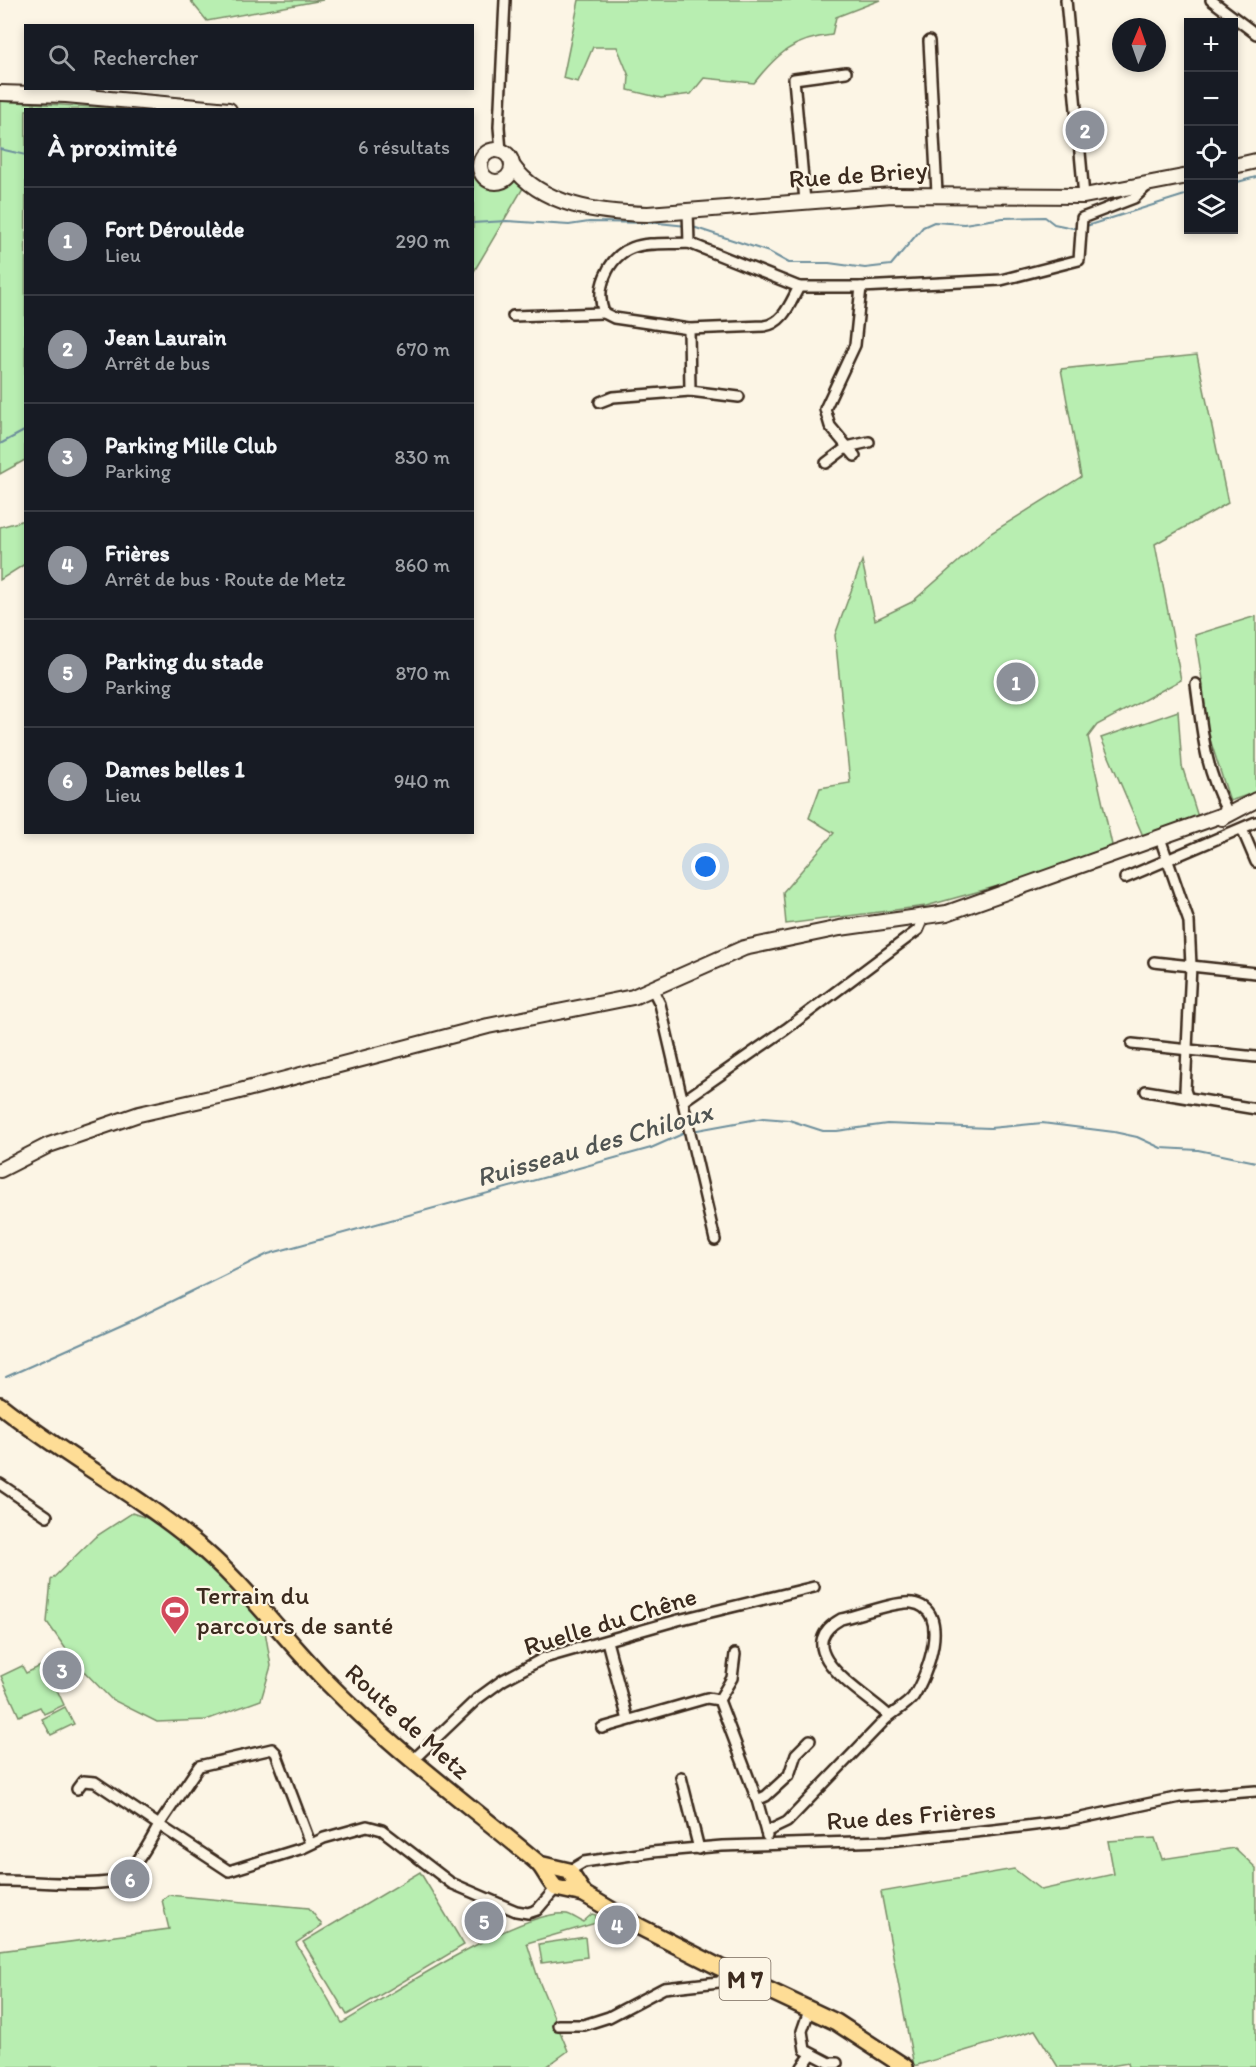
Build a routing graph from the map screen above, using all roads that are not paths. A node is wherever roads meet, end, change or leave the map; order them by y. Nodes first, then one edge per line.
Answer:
1 (505, 0) edge
2 (1077, 0) edge
3 (1211, 0) edge
4 (1066, 1) edge
5 (1256, 34) edge
6 (928, 41) dead end
7 (846, 72) dead end
8 (0, 93) edge
9 (207, 108) edge
10 (474, 149) edge
11 (494, 151) junction
12 (476, 160) edge
13 (1256, 161) edge
14 (512, 165) junction
15 (1238, 165) edge
16 (1184, 177) edge
17 (500, 181) junction
18 (1148, 185) junction
19 (534, 186) junction
20 (937, 193) junction
21 (1084, 196) junction
22 (805, 201) junction
23 (688, 214) junction
24 (689, 239) junction
25 (799, 287) junction
26 (861, 287) junction
27 (603, 313) junction
28 (513, 316) dead end
29 (689, 329) junction
30 (690, 391) junction
31 (739, 397) dead end
32 (600, 402) dead end
33 (870, 442) dead end
34 (847, 447) junction
35 (855, 456) dead end
36 (826, 463) dead end
37 (1196, 684) dead end
38 (1256, 800) edge
39 (1227, 813) junction
40 (1256, 822) edge
41 (1242, 828) junction
42 (1162, 842) junction
43 (1167, 862) junction
44 (1256, 862) edge
45 (1125, 878) dead end
46 (923, 918) junction
47 (1154, 962) dead end
48 (1191, 966) junction
49 (1256, 973) edge
50 (653, 990) junction
51 (1132, 1044) dead end
52 (1187, 1050) junction
53 (1256, 1057) edge
54 (1146, 1091) dead end
55 (1187, 1096) junction
56 (683, 1101) junction
57 (1256, 1109) edge
58 (0, 1170) edge
59 (715, 1240) dead end
60 (0, 1405) edge
61 (0, 1484) edge
62 (47, 1516) dead end
63 (814, 1587) dead end
64 (608, 1645) dead end
65 (735, 1654) dead end
66 (719, 1700) junction
67 (889, 1716) junction
68 (628, 1720) junction
69 (602, 1728) dead end
70 (810, 1740) dead end
71 (413, 1760) junction
72 (681, 1777) dead end
73 (77, 1789) dead end
74 (1256, 1791) edge
75 (757, 1800) junction
76 (159, 1825) junction
77 (766, 1832) junction
78 (310, 1843) junction
79 (768, 1844) junction
80 (699, 1849) junction
81 (562, 1879) junction
82 (0, 1881) edge
83 (730, 1972) junction
84 (810, 2008) junction
85 (558, 2025) dead end
86 (811, 2055) junction
87 (837, 2063) dead end
88 (802, 2067) edge
89 (904, 2067) edge

1 - 11 street
2 - 4 street
3 - 5 street
4 - 21 street
6 - 20 street
7 - 22 street
8 - 9 street
10 - 11 street
11 - 12 street
11 - 14 street
12 - 17 street
13 - 15 street
14 - 17 street
14 - 19 street, Rue de Briey
16 - 18 street, Rue de Briey
17 - 19 street, Rue de Briey
18 - 21 street, Rue de Briey
18 - 26 street
19 - 23 street, Rue de Briey
20 - 21 street, Rue de Briey
20 - 22 street, Rue de Briey
22 - 23 street, Rue de Briey
23 - 24 street
24 - 25 street
24 - 27 street
25 - 26 street
25 - 29 street
26 - 34 street
27 - 28 street
27 - 29 street
29 - 30 street
30 - 31 street
30 - 32 street
33 - 34 street
34 - 35 street
34 - 36 street
37 - 39 street
38 - 39 street
39 - 42 street
40 - 41 street
41 - 43 street
41 - 44 street
42 - 43 street
42 - 46 street
43 - 45 street
43 - 48 street
46 - 50 street
46 - 56 street
47 - 48 street
48 - 49 street
48 - 52 street
50 - 56 street
50 - 58 street
51 - 52 street
52 - 53 street
52 - 55 street
54 - 55 street
55 - 57 street
56 - 59 street
60 - 71 main road, Route de Metz
61 - 62 street
63 - 71 street, Ruelle du Chêne
64 - 68 street
65 - 66 street
66 - 68 street
66 - 75 street
67 - 67 street
67 - 77 street
68 - 69 street
70 - 75 street
71 - 81 main road, Route de Metz
72 - 80 street
73 - 76 street
74 - 79 street, Rue des Frières
75 - 77 street
76 - 78 street
76 - 78 street
76 - 82 street
77 - 79 street
78 - 81 street
79 - 80 street, Rue des Frières
80 - 81 street, Rue des Frières
81 - 83 main road, M 7
83 - 84 main road, M 7
83 - 85 street
84 - 86 street
84 - 89 main road, M 7
86 - 87 street
86 - 88 street

